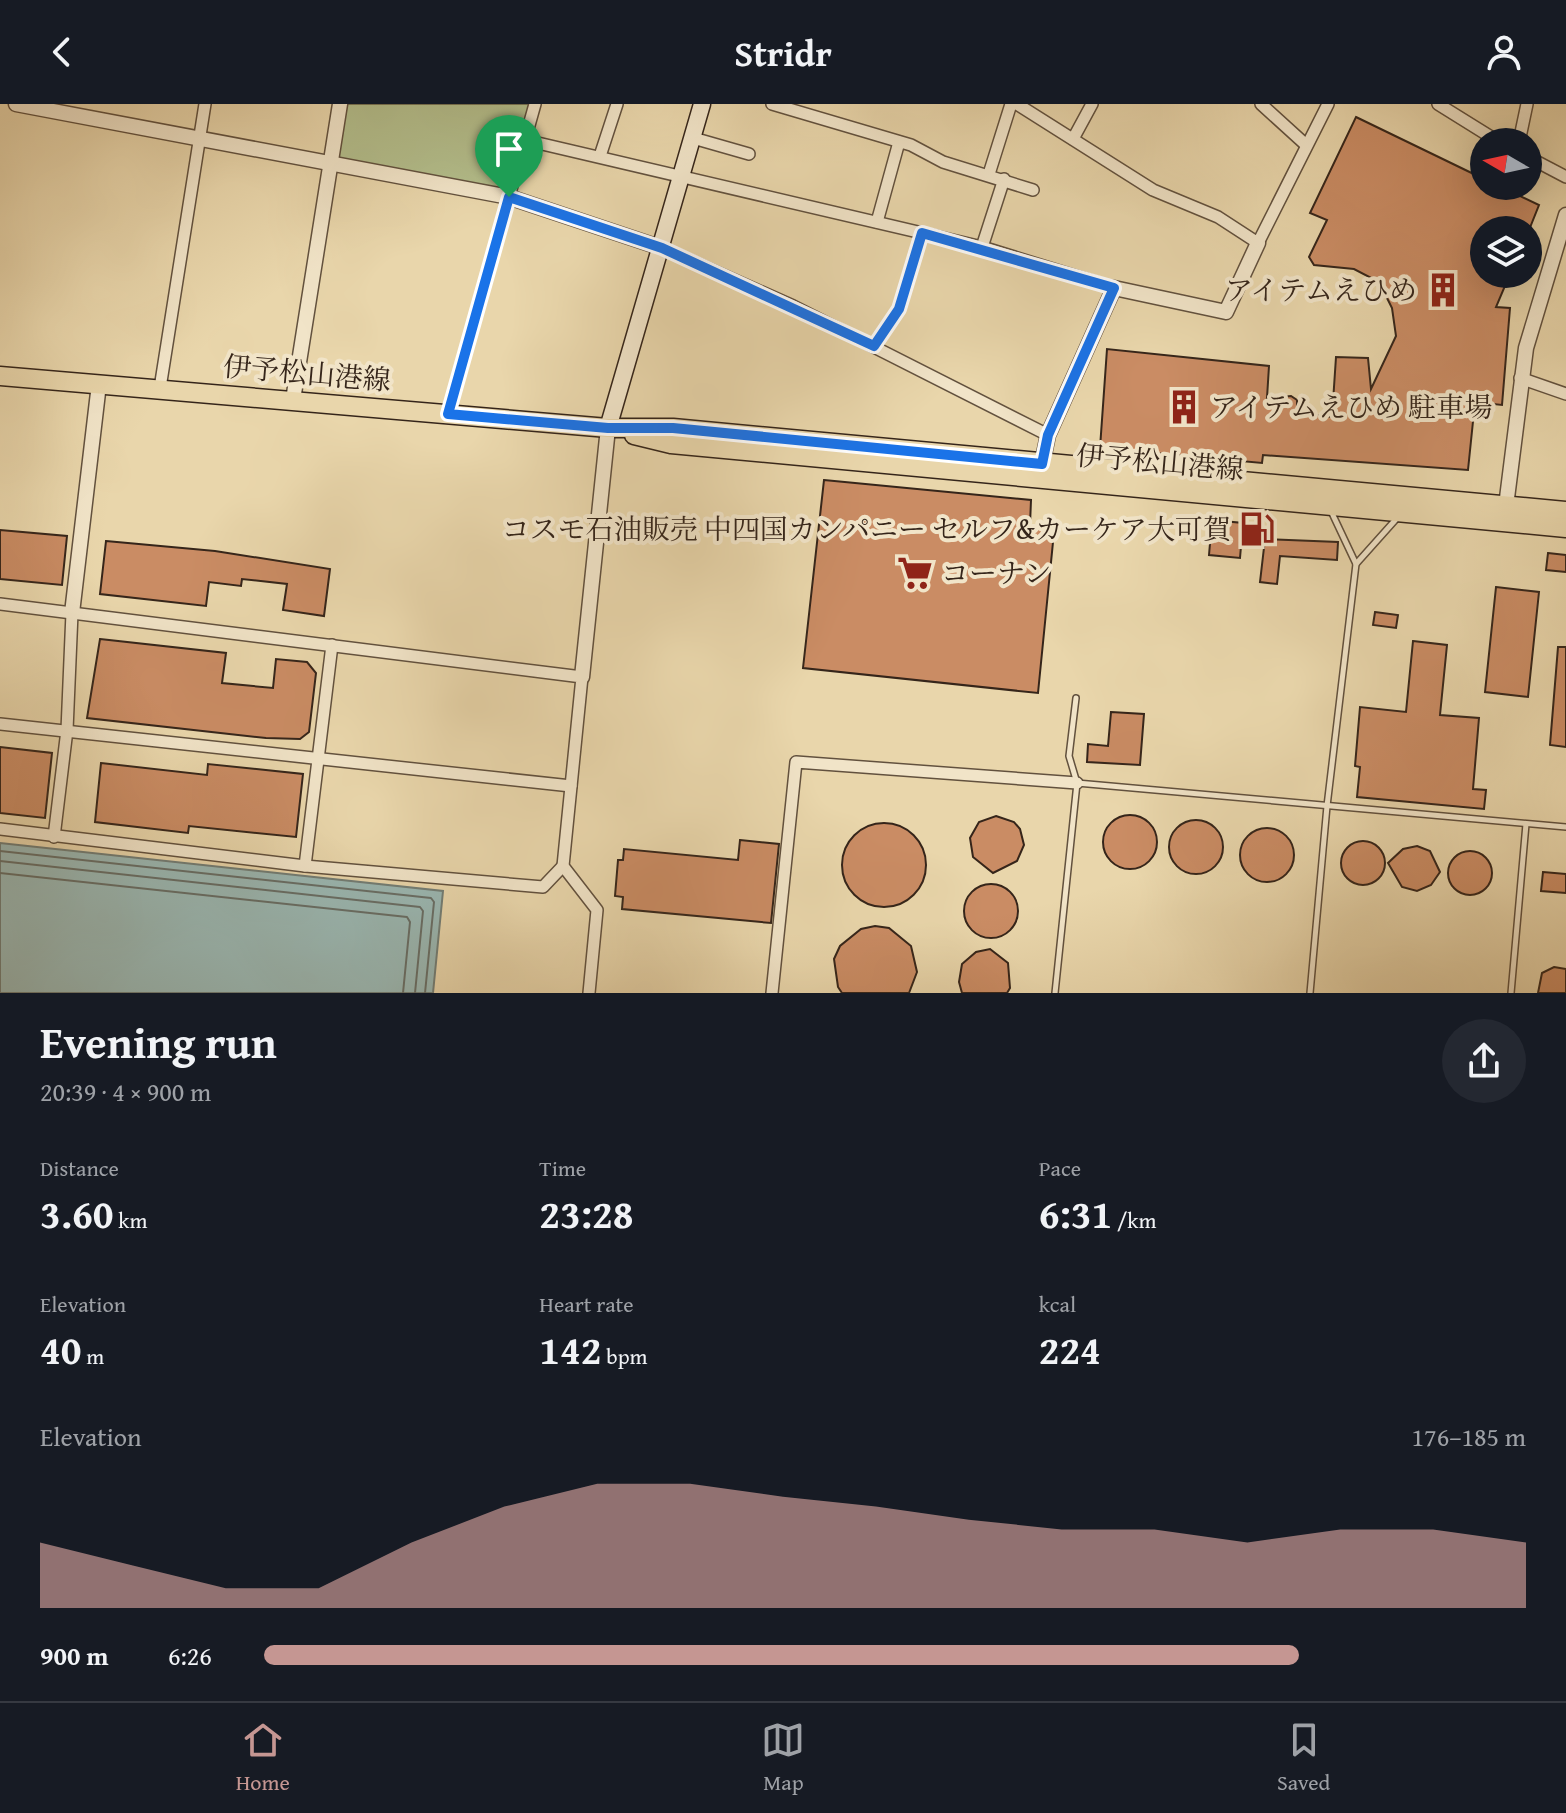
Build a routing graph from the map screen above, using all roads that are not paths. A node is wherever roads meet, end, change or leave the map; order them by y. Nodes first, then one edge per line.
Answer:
1 (16, 104) edge
2 (205, 104) edge
3 (340, 104) edge
4 (535, 104) edge
5 (617, 104) edge
6 (702, 104) edge
7 (772, 104) edge
8 (1014, 104) edge
9 (1092, 104) edge
10 (1261, 104) edge
11 (1328, 104) edge
12 (1438, 104) edge
13 (1527, 104) edge
14 (68, 108) edge
15 (1477, 128) edge
16 (1522, 128) edge
17 (200, 137) junction
18 (693, 138) junction
19 (1073, 139) junction
20 (525, 140) junction
21 (899, 142) junction
22 (1305, 144) junction
23 (749, 154) dead end
24 (600, 156) junction
25 (331, 161) junction
26 (1542, 164) edge
27 (989, 174) junction
28 (682, 175) junction
29 (1566, 177) edge
30 (1004, 179) junction
31 (1033, 190) dead end
32 (509, 197) junction
33 (1566, 215) edge
34 (877, 222) junction
35 (922, 233) junction
36 (1258, 243) junction
37 (982, 247) junction
38 (662, 248) junction
39 (1114, 288) junction
40 (874, 346) junction
41 (0, 376) edge
42 (1520, 378) junction
43 (99, 384) junction
44 (160, 388) junction
45 (1566, 394) edge
46 (293, 400) junction
47 (448, 414) junction
48 (608, 428) junction
49 (1048, 435) junction
50 (1042, 464) junction
51 (1330, 506) junction
52 (1566, 511) edge
53 (1401, 513) junction
54 (1505, 514) junction
55 (1566, 528) edge
56 (1356, 564) junction
57 (0, 604) edge
58 (72, 613) junction
59 (332, 645) junction
60 (582, 677) junction
61 (1076, 698) dead end
62 (0, 724) edge
63 (67, 730) junction
64 (318, 757) junction
65 (1077, 783) junction
66 (571, 786) junction
67 (1327, 806) junction
68 (1526, 824) junction
69 (1566, 827) edge
70 (0, 829) edge
71 (54, 837) junction
72 (305, 866) junction
73 (563, 866) junction
74 (589, 993) edge
75 (772, 993) edge
76 (1055, 993) edge
77 (1310, 993) edge
78 (1511, 993) edge

1 - 14 street
2 - 17 street
3 - 25 street
4 - 20 street
5 - 24 street
6 - 18 main road
7 - 21 street
8 - 19 street
8 - 27 street
9 - 19 street
10 - 22 street
11 - 22 street
12 - 15 street
13 - 16 street
14 - 17 street
17 - 25 street
17 - 44 street
18 - 23 street
18 - 28 main road
19 - 36 street
20 - 24 street
20 - 32 street
21 - 27 street
21 - 34 street
22 - 36 street
24 - 28 street
25 - 32 street
25 - 46 street
26 - 29 street
27 - 30 street
28 - 34 street
28 - 38 main road
30 - 31 street
30 - 37 street
32 - 38 street
32 - 47 street
33 - 42 street
34 - 35 street
35 - 37 street
35 - 40 street
36 - 39 street
37 - 39 street
38 - 40 street
38 - 48 main road
39 - 49 street
40 - 49 street
41 - 43 main road, 伊予松山港線
42 - 45 street
42 - 54 street
43 - 44 main road, 伊予松山港線
43 - 58 street
44 - 46 main road, 伊予松山港線
46 - 47 main road, 伊予松山港線
47 - 48 main road, 伊予松山港線
48 - 50 main road, 伊予松山港線
48 - 51 main road, 伊予松山港線
48 - 60 street
49 - 50 street
50 - 54 main road, 伊予松山港線
51 - 53 main road, 伊予松山港線
51 - 56 lane
52 - 54 main road, 伊予松山港線
53 - 54 main road, 伊予松山港線
53 - 56 lane
54 - 55 main road, 伊予松山港線
56 - 67 lane
57 - 58 street
58 - 59 street
58 - 63 street
59 - 60 street
59 - 64 street
60 - 66 street
61 - 65 lane
62 - 63 street
63 - 64 street
63 - 71 street
64 - 66 street
64 - 72 street
65 - 67 lane
65 - 75 street
65 - 76 lane
66 - 73 street
67 - 68 lane
67 - 77 lane
68 - 69 lane
68 - 78 lane
70 - 71 street
71 - 72 street
72 - 73 street
73 - 74 street

